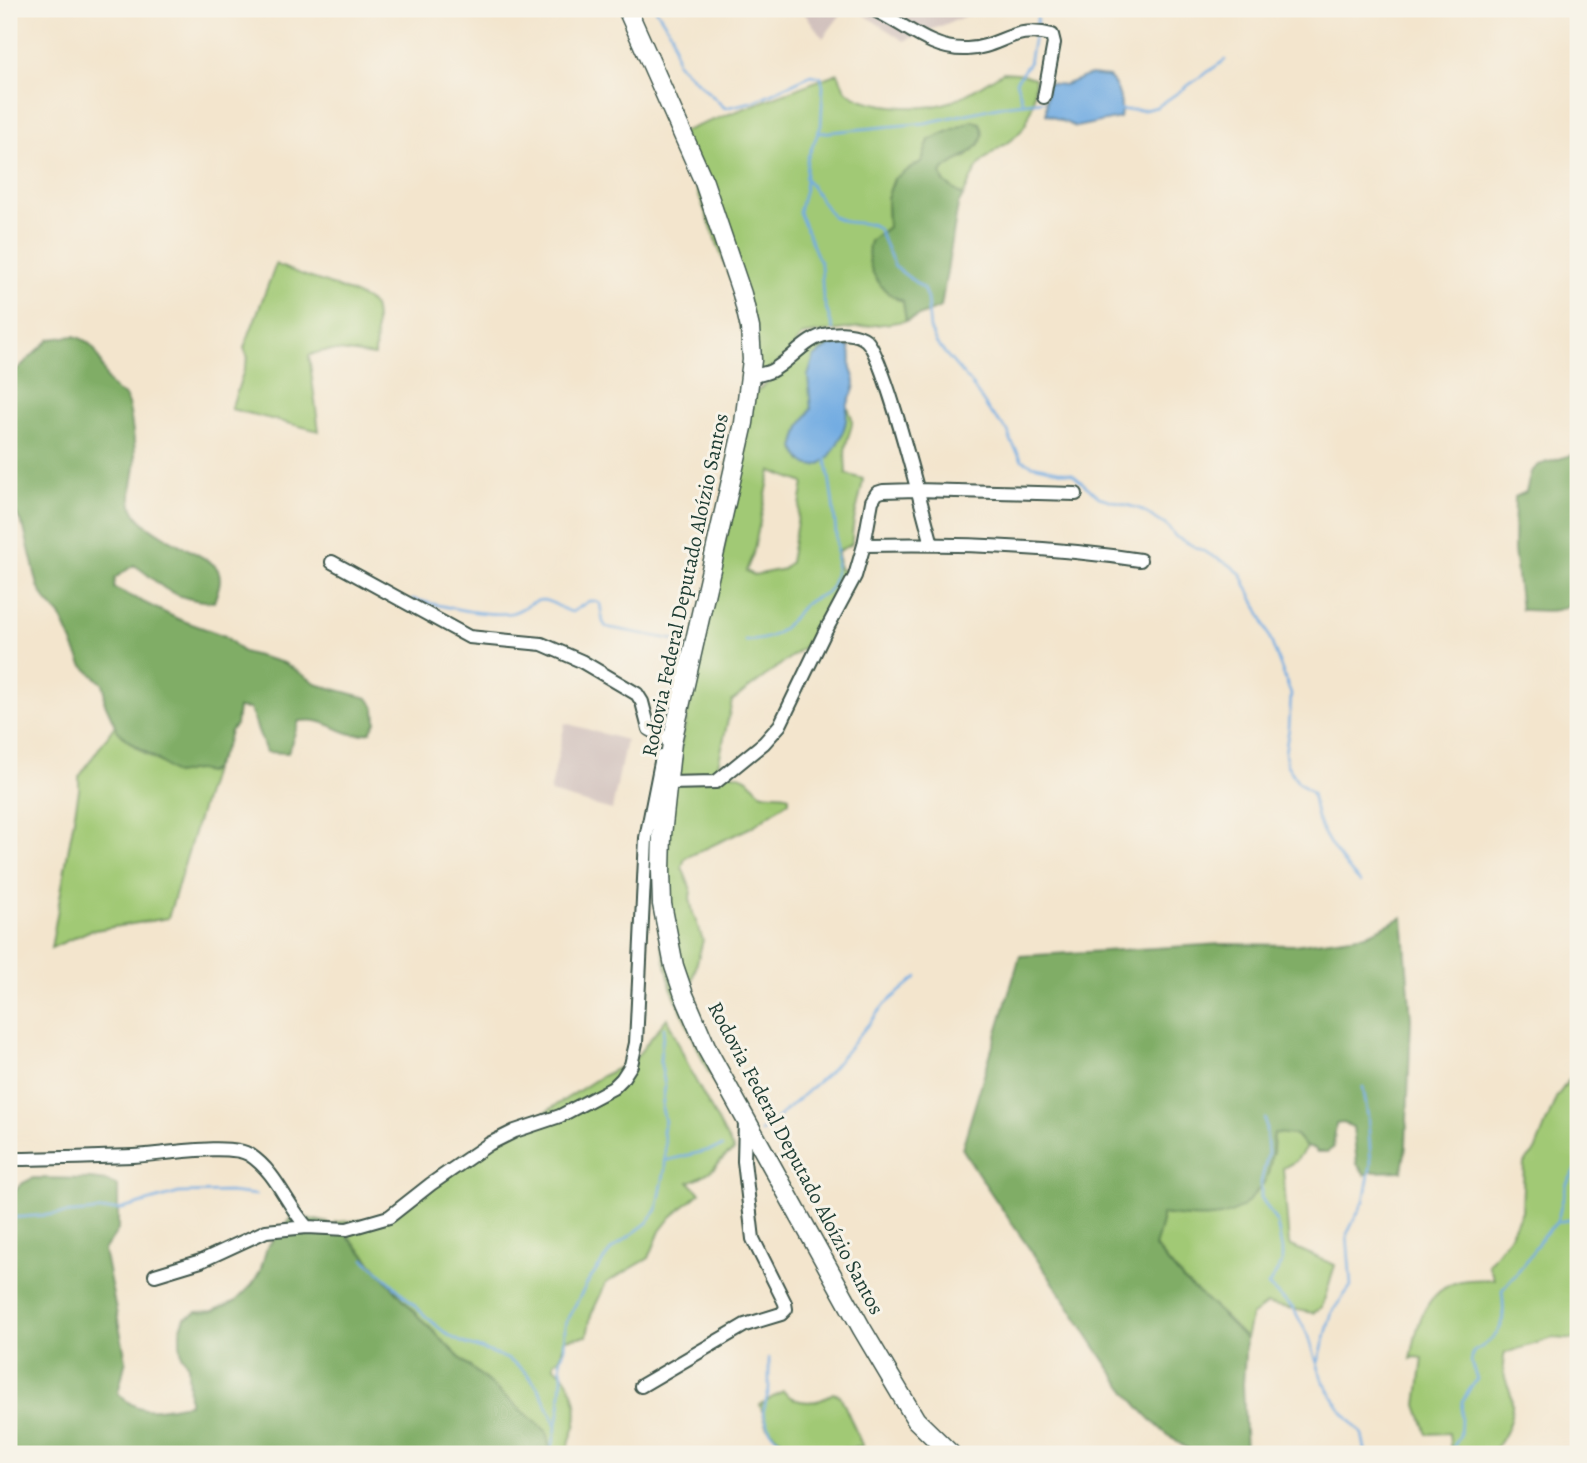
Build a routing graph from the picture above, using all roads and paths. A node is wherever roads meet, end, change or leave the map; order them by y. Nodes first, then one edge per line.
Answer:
1 (627, 9) edge
2 (872, 9) edge
3 (1044, 97) dead end
4 (750, 377) junction
5 (916, 490) junction
6 (1076, 494) dead end
7 (932, 544) junction
8 (864, 545) junction
9 (1139, 561) dead end
10 (332, 562) dead end
11 (668, 765) junction
12 (745, 1120) junction
13 (9, 1159) edge
14 (307, 1227) junction
15 (155, 1275) dead end
16 (641, 1385) dead end
17 (951, 1454) edge

1 - 4 highway, Rodovia Federal Deputado Aloízio Santos
2 - 3 street
4 - 5 street
4 - 11 highway, Rodovia Federal Deputado Aloízio Santos
5 - 6 street
5 - 7 street
5 - 8 street
7 - 8 street
7 - 9 street
8 - 11 street
10 - 11 street
11 - 12 highway, Rodovia Federal Deputado Aloízio Santos
11 - 14 street
12 - 16 street
12 - 17 highway, Rodovia Federal Deputado Aloízio Santos
13 - 14 street
14 - 15 street

